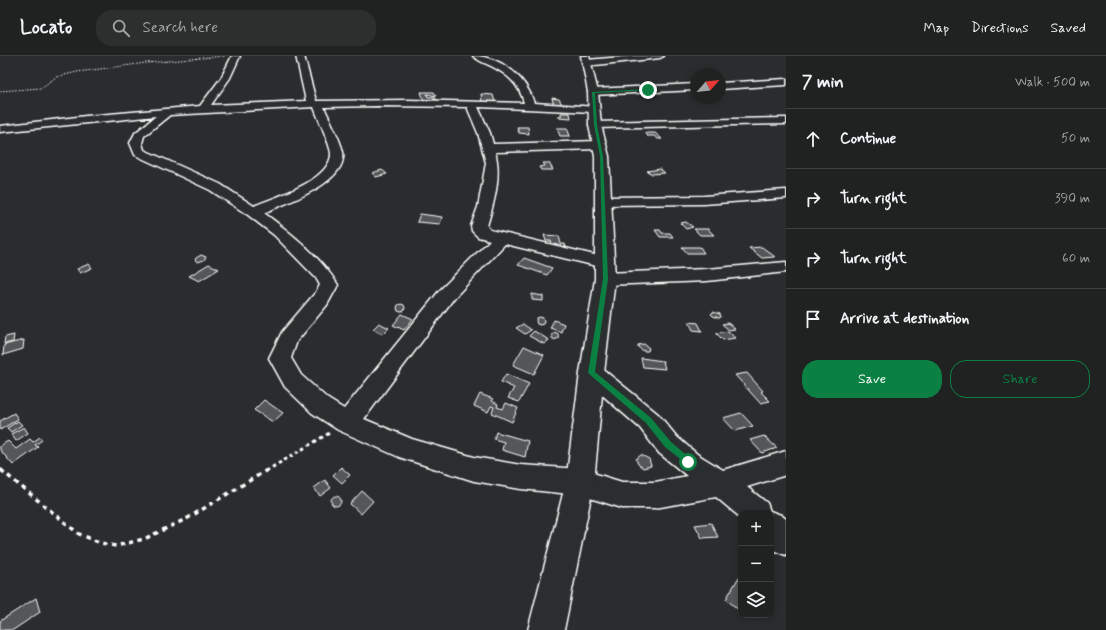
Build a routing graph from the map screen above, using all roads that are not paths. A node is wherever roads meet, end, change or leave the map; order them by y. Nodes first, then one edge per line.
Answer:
1 (236, 56) edge
2 (300, 56) edge
3 (477, 56) edge
4 (660, 56) edge
5 (586, 59) edge
6 (786, 82) edge
7 (726, 86) edge
8 (690, 89) edge
9 (315, 104) junction
10 (471, 104) junction
11 (530, 106) junction
12 (203, 108) junction
13 (166, 113) junction
14 (596, 118) junction
15 (786, 121) edge
16 (0, 129) edge
17 (489, 148) junction
18 (786, 194) edge
19 (603, 201) junction
20 (253, 212) junction
21 (501, 238) junction
22 (786, 268) edge
23 (605, 271) junction
24 (592, 373) junction
25 (347, 423) junction
26 (786, 463) edge
27 (580, 482) junction
28 (720, 483) junction
29 (753, 510) edge
30 (774, 528) edge
31 (786, 540) edge
32 (546, 630) edge

1 - 12 street
2 - 9 street
3 - 11 street
4 - 5 street
5 - 14 main road
6 - 7 street
8 - 14 street
9 - 10 street
9 - 12 street
9 - 20 street
10 - 11 street
10 - 17 street
11 - 14 street
12 - 13 street
13 - 16 street
13 - 20 street
14 - 15 street
14 - 17 street
14 - 19 main road
17 - 21 street
18 - 19 street
19 - 23 main road
20 - 25 street
21 - 23 street
21 - 25 street
22 - 23 street
23 - 24 main road
24 - 27 main road
24 - 28 street
25 - 27 street
26 - 28 street
27 - 28 street
27 - 32 main road
28 - 29 street
30 - 31 street

